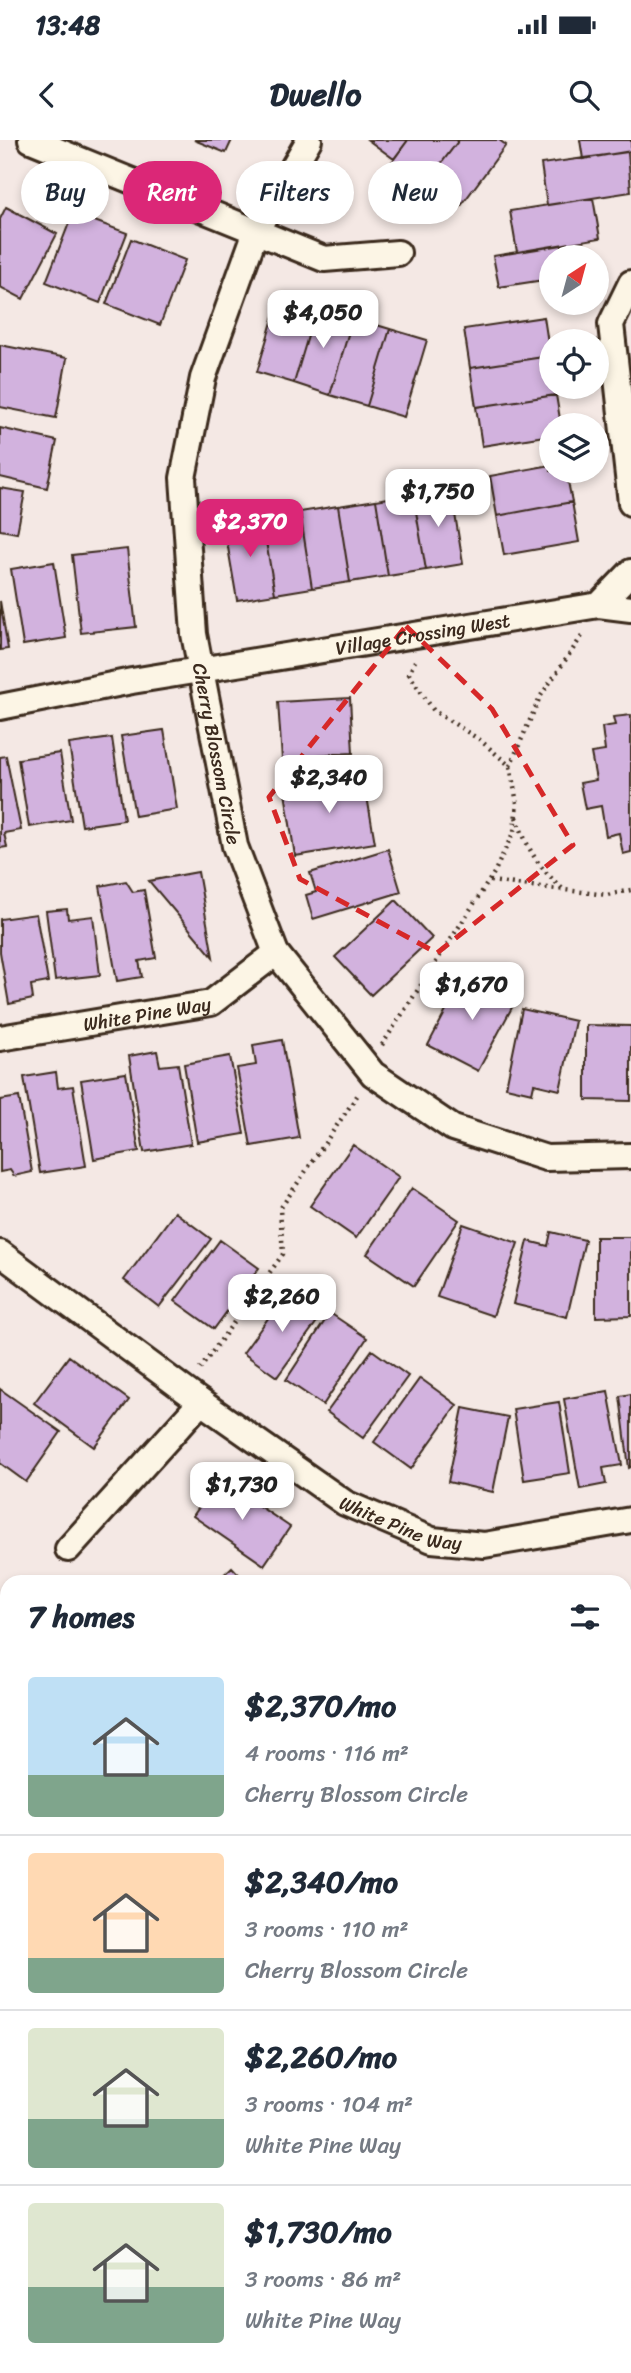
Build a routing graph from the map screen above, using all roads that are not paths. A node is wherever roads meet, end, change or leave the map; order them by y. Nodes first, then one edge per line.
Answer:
1 (31, 140) edge
2 (309, 140) edge
3 (257, 231) junction
4 (398, 253) dead end
5 (631, 283) edge
6 (631, 503) edge
7 (631, 572) edge
8 (599, 605) junction
9 (631, 609) edge
10 (200, 671) junction
11 (0, 707) edge
12 (276, 953) junction
13 (0, 1038) edge
14 (631, 1156) edge
15 (0, 1253) edge
16 (193, 1396) junction
17 (631, 1520) edge
18 (68, 1549) dead end

1 - 3 street
2 - 3 street, Cherry Blossom Circle
3 - 4 street
3 - 10 street, Cherry Blossom Circle
5 - 6 street
7 - 8 street
8 - 9 street, Village Crossing West
8 - 10 street, Village Crossing West
10 - 11 street, Village Crossing West
10 - 12 street, Cherry Blossom Circle
12 - 13 street, White Pine Way
12 - 14 street, Cherry Blossom Circle
15 - 16 street, White Pine Way
16 - 17 street, White Pine Way
16 - 18 street

